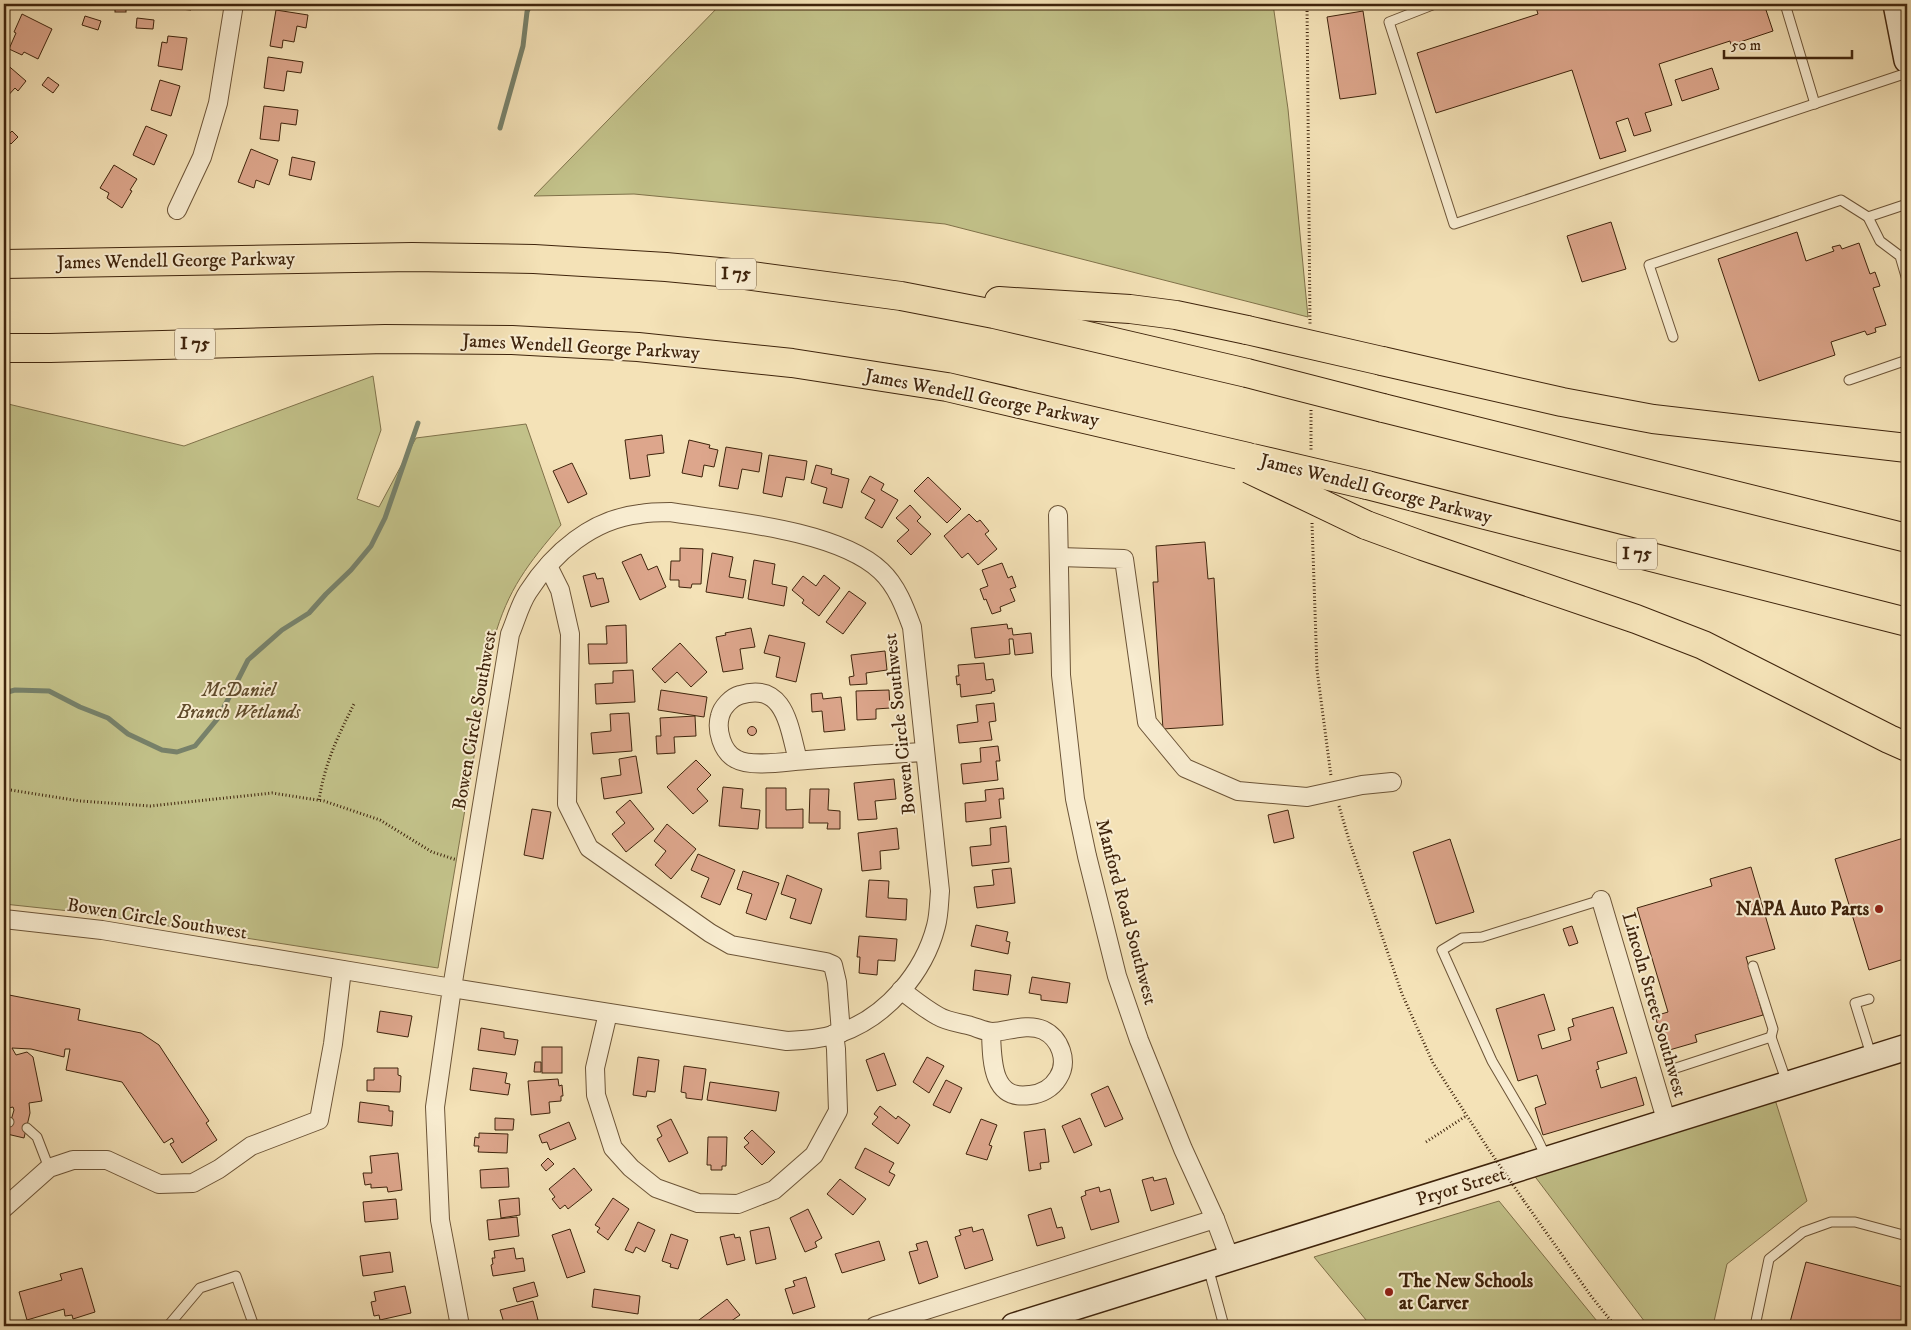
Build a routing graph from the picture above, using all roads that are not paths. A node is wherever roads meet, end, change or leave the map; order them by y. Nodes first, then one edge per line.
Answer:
1 (234, 4) edge
2 (1435, 4) edge
3 (1784, 4) edge
4 (1896, 4) edge
5 (1907, 30) edge
6 (1907, 60) edge
7 (1907, 73) edge
8 (1815, 104) junction
9 (1907, 204) edge
10 (177, 210) dead end
11 (1868, 217) junction
12 (4, 264) edge
13 (1907, 280) edge
14 (901, 296) junction
15 (1673, 336) dead end
16 (4, 348) edge
17 (1907, 360) edge
18 (1849, 380) dead end
19 (1907, 448) edge
20 (1248, 463) junction
21 (1058, 515) dead end
22 (1907, 538) edge
23 (1059, 557) junction
24 (548, 566) junction
25 (1907, 622) edge
26 (1907, 747) edge
27 (925, 752) junction
28 (798, 760) junction
29 (1392, 782) dead end
30 (1601, 900) joint
31 (4, 919) edge
32 (1753, 966) dead end
33 (342, 970) junction
34 (452, 988) junction
35 (900, 990) junction
36 (1869, 998) dead end
37 (608, 1013) junction
38 (991, 1032) junction
39 (837, 1034) junction
40 (1771, 1037) junction
41 (1907, 1047) edge
42 (1872, 1058) junction
43 (1673, 1069) dead end
44 (1788, 1085) junction
45 (1666, 1123) junction
46 (27, 1128) dead end
47 (1547, 1160) junction
48 (49, 1168) junction
49 (4, 1208) edge
50 (1215, 1219) junction
51 (1907, 1236) edge
52 (1219, 1263) junction
53 (168, 1326) edge
54 (254, 1326) edge
55 (460, 1326) edge
56 (875, 1326) edge
57 (1014, 1326) edge
58 (1224, 1326) edge
59 (1755, 1326) edge

1 - 10 street
2 - 8 lane
3 - 8 lane
4 - 5 main road
4 - 6 main road
7 - 8 lane
9 - 11 lane
11 - 13 lane
11 - 15 lane
12 - 14 highway, James Wendell George Parkway / I 75
14 - 19 highway, bridge
14 - 22 highway, James Wendell George Parkway / I 75, bridge
16 - 20 highway, James Wendell George Parkway / I 75
17 - 18 lane
20 - 25 highway, James Wendell George Parkway / I 75, bridge
20 - 26 highway, bridge
21 - 23 street, Manford Road Southwest
23 - 29 street
23 - 50 street, Manford Road Southwest
24 - 27 street, Bowen Circle Southwest
24 - 34 street, Bowen Circle Southwest
24 - 39 street
27 - 28 street
27 - 35 street, Bowen Circle Southwest
28 - 28 street
30 - 45 street, Lincoln Street Southwest
30 - 47 lane
31 - 33 street, Bowen Circle Southwest
32 - 40 lane
33 - 34 street, Bowen Circle Southwest
33 - 48 street
34 - 37 street, Bowen Circle Southwest
34 - 55 street, Bowen Circle Southwest
35 - 38 street
35 - 39 street, Bowen Circle Southwest
36 - 42 lane
37 - 39 street, Bowen Circle Southwest
37 - 39 street
38 - 38 street
40 - 43 lane
40 - 44 lane
41 - 42 main road, Pryor Street
42 - 44 main road, Pryor Street
44 - 45 main road, Pryor Street
45 - 47 main road, Pryor Street
46 - 48 lane
47 - 52 main road, Pryor Street
48 - 49 street
50 - 52 street, Manford Road Southwest
50 - 56 street
51 - 59 lane
52 - 57 main road, Pryor Street
52 - 58 lane
53 - 54 lane

